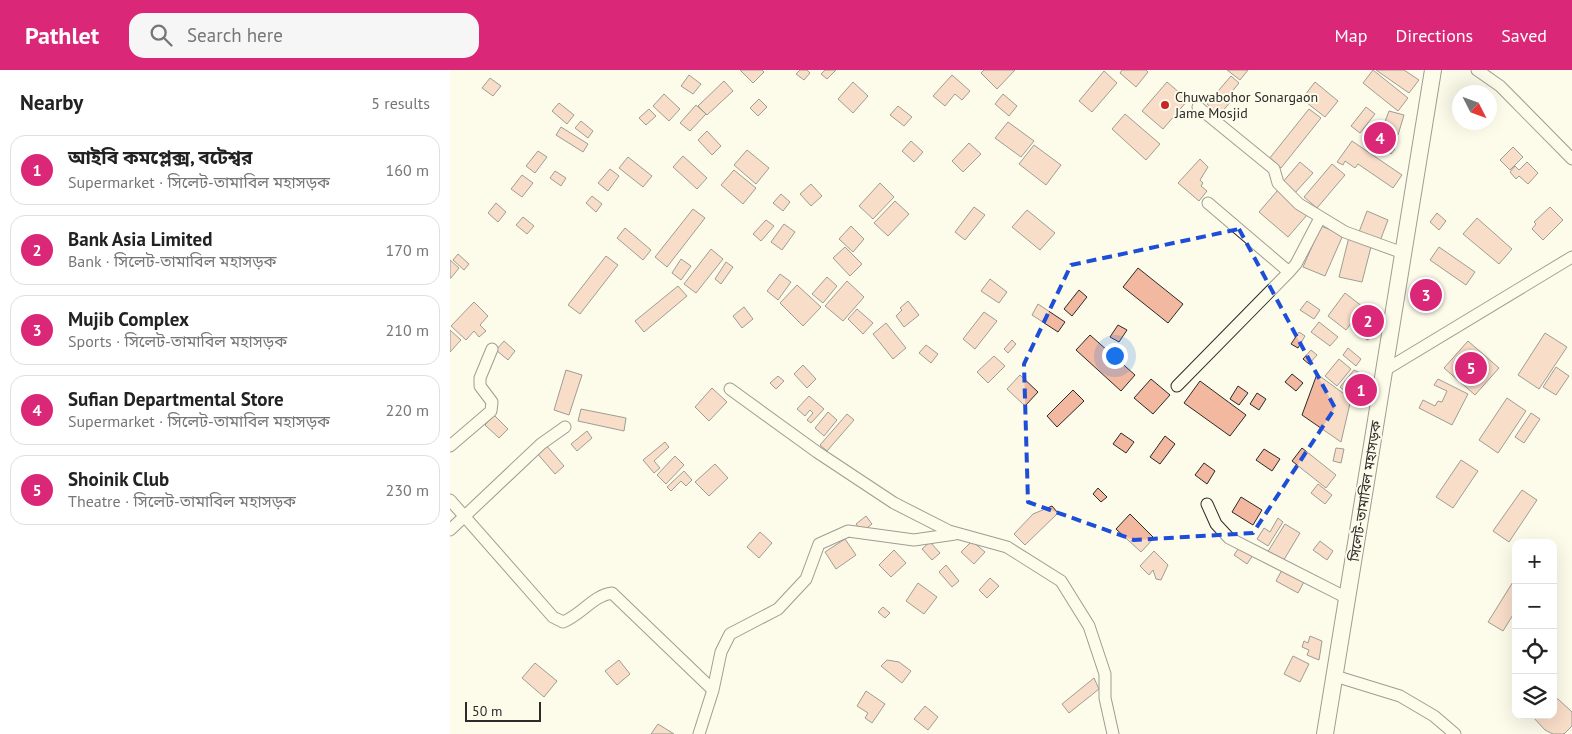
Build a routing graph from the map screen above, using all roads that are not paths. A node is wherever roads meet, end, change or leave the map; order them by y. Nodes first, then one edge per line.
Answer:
1 (1433, 70) edge
2 (1477, 70) edge
3 (1198, 107) dead end
4 (1572, 159) edge
5 (1208, 203) dead end
6 (1320, 218) junction
7 (1403, 252) junction
8 (1572, 257) edge
9 (1289, 272) junction
10 (492, 350) dead end
11 (1385, 370) junction
12 (1176, 386) dead end
13 (730, 389) dead end
14 (565, 427) dead end
15 (450, 446) edge
16 (450, 500) edge
17 (1207, 504) dead end
18 (465, 517) junction
19 (450, 530) edge
20 (957, 533) junction
21 (1348, 598) junction
22 (1335, 676) junction
23 (713, 690) junction
24 (699, 734) edge
25 (1113, 734) edge
26 (1325, 734) edge
27 (1455, 734) edge

1 - 7 highway, সিলেট-তামাবিল মহাসড়ক
2 - 4 street
3 - 6 street
5 - 9 street
6 - 7 street
6 - 9 street
7 - 11 highway, সিলেট-তামাবিল মহাসড়ক
8 - 11 street
9 - 12 street
10 - 15 street
11 - 21 highway, সিলেট-তামাবিল মহাসড়ক
13 - 20 street
14 - 18 street
16 - 18 street
17 - 21 street
18 - 19 street
18 - 23 street
20 - 23 street
20 - 25 street
21 - 22 highway, সিলেট-তামাবিল মহাসড়ক
22 - 26 highway, সিলেট-তামাবিল মহাসড়ক
22 - 27 street
23 - 24 street

